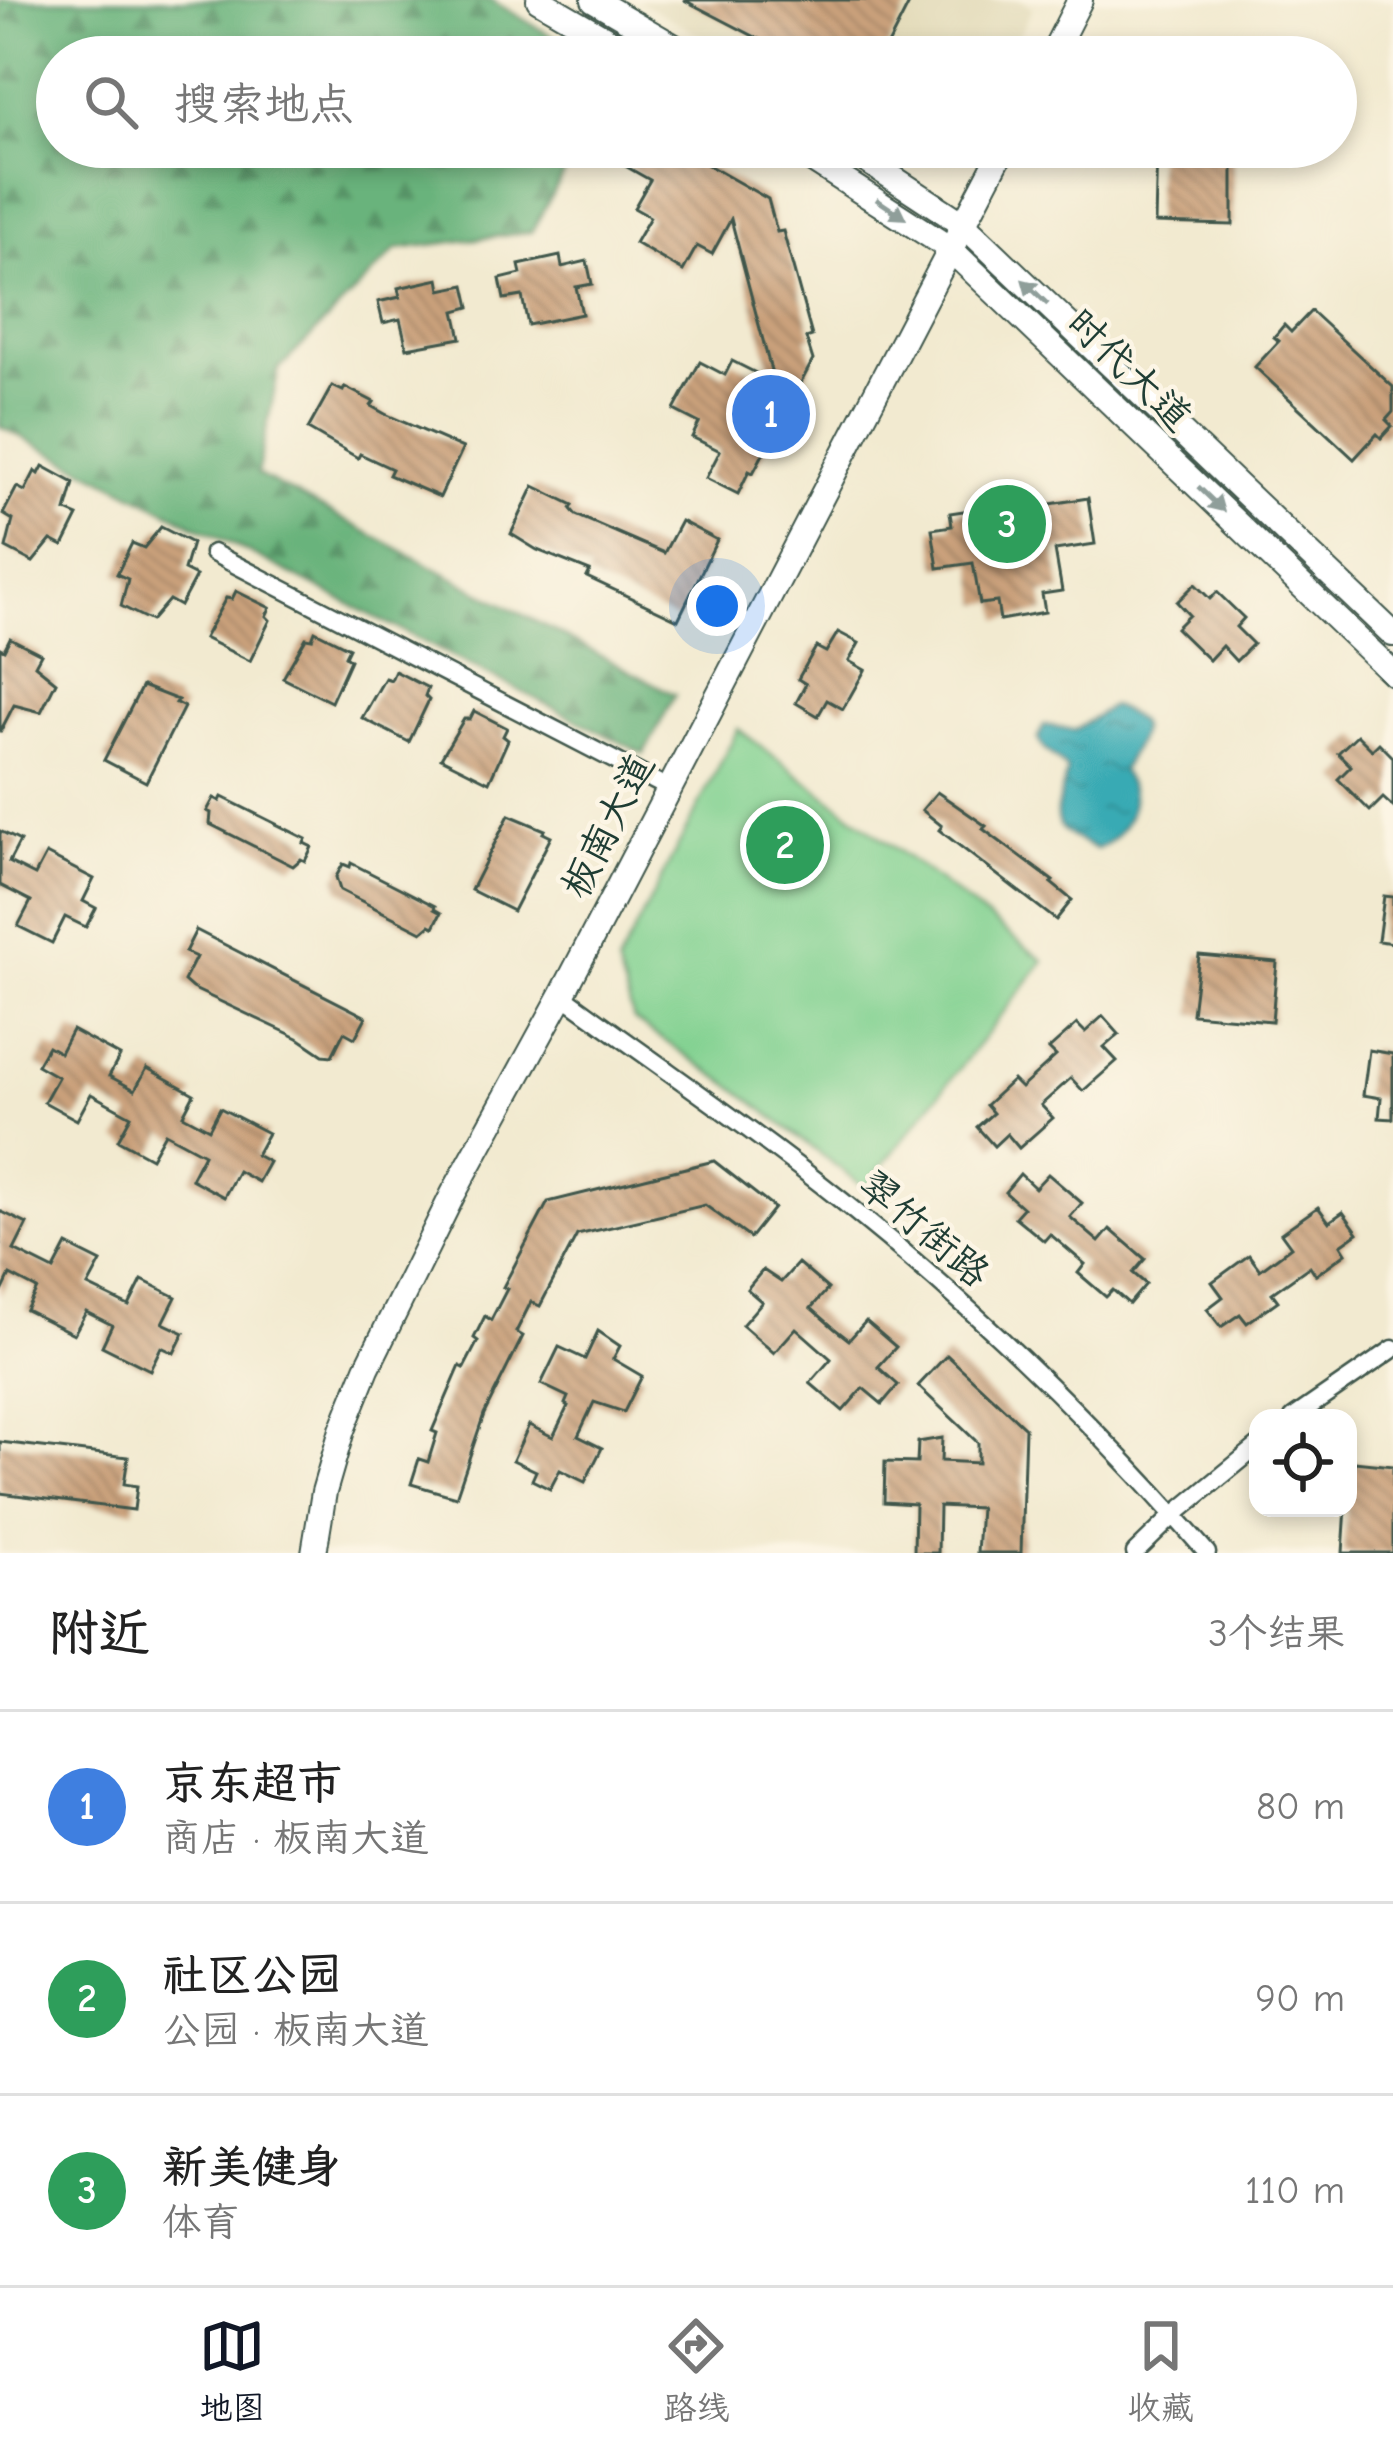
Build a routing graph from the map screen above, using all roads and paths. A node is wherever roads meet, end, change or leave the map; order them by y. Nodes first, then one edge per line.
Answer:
1 (539, 0) edge
2 (594, 0) edge
3 (1080, 0) edge
4 (601, 36) edge
5 (656, 36) edge
6 (1062, 36) edge
7 (825, 168) edge
8 (878, 168) edge
9 (993, 168) edge
10 (964, 224) junction
11 (949, 248) junction
12 (213, 554) dead end
13 (1393, 634) edge
14 (1393, 673) edge
15 (668, 788) junction
16 (562, 995) junction
17 (1393, 1349) edge
18 (1306, 1409) edge
19 (1249, 1453) edge
20 (1174, 1515) junction
21 (314, 1553) edge
22 (1135, 1553) edge
23 (1207, 1553) edge

1 - 4 main road
2 - 5 main road
3 - 6 main road
7 -> 11 main road, 时代大道
8 - 10 main road, 时代大道
9 - 10 main road, 板南大道
10 - 11 main road, 板南大道
13 -> 10 main road, 时代大道
11 -> 14 main road, 时代大道
11 - 15 main road, 板南大道
12 - 15 street
15 - 16 main road, 板南大道
16 - 20 street, 翠竹街路
16 - 21 main road, 板南大道
17 - 18 street
19 - 20 street
20 - 22 street
20 - 23 street, 翠竹街路

